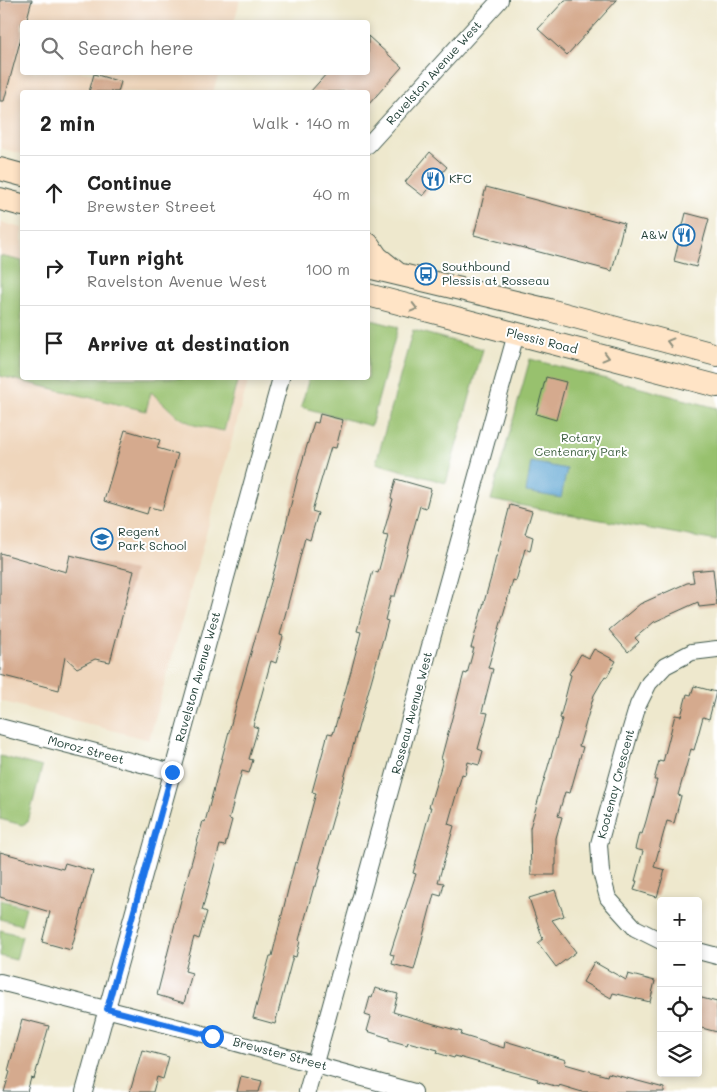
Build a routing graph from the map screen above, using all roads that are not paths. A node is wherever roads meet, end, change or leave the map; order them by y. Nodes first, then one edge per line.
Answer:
1 (500, 0) edge
2 (370, 143) edge
3 (0, 169) edge
4 (20, 174) edge
5 (0, 199) edge
6 (20, 204) edge
7 (370, 247) edge
8 (370, 268) edge
9 (400, 275) junction
10 (370, 296) edge
11 (516, 334) junction
12 (717, 355) edge
13 (281, 380) edge
14 (717, 386) edge
15 (717, 649) edge
16 (0, 728) edge
17 (172, 772) junction
18 (657, 939) edge
19 (702, 952) edge
20 (717, 956) edge
21 (0, 982) edge
22 (107, 1009) junction
23 (315, 1064) junction
24 (84, 1092) edge
25 (307, 1092) edge
26 (414, 1092) edge

1 - 2 street, Ravelston Avenue West
3 - 4 main road
5 - 6 main road
7 - 9 main road
8 - 9 main road
12 -> 9 main road
10 -> 11 main road, Plessis Road
11 -> 14 main road, Plessis Road
11 - 23 street, Rosseau Avenue West
13 - 17 street, Ravelston Avenue West
15 - 18 street, Kootenay Crescent
16 - 17 street, Moroz Street
17 - 22 street, Ravelston Avenue West
19 - 20 street
21 - 22 street, Brewster Street
22 - 23 street, Brewster Street
22 - 24 street, Ravelston Avenue West
23 - 25 street, Rosseau Avenue West
23 - 26 street, Brewster Street

